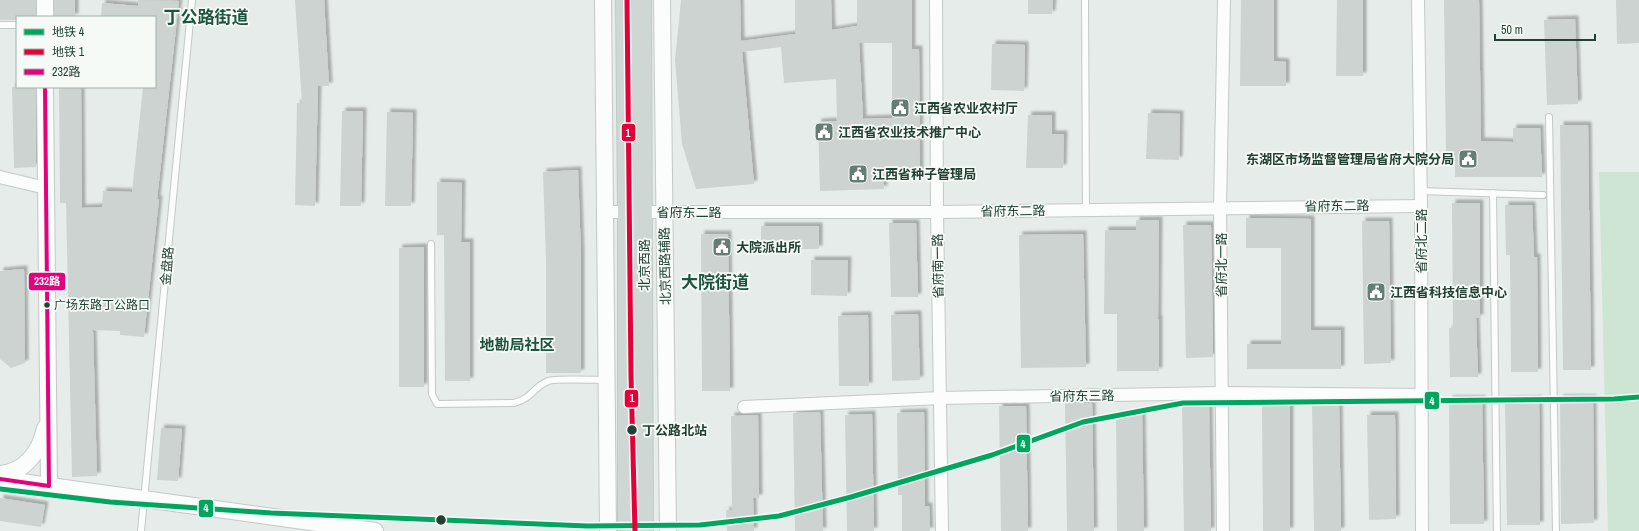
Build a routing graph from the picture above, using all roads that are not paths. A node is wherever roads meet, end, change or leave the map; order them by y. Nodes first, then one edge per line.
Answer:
1 (45, 0) edge
2 (192, 0) edge
3 (603, 0) edge
4 (625, 0) edge
5 (642, 0) edge
6 (662, 0) edge
7 (936, 0) edge
8 (1085, 0) edge
9 (1224, 0) edge
10 (1418, 0) edge
11 (45, 16) edge
12 (0, 25) edge
13 (16, 25) edge
14 (45, 88) edge
15 (1549, 117) dead end
16 (0, 177) edge
17 (46, 188) junction
18 (1420, 191) junction
19 (1493, 193) junction
20 (1543, 195) dead end
21 (1421, 206) junction
22 (1220, 208) junction
23 (1086, 210) junction
24 (605, 212) junction
25 (636, 212) junction
26 (664, 212) junction
27 (937, 212) junction
28 (431, 244) dead end
29 (607, 380) junction
30 (1222, 393) junction
31 (1422, 395) junction
32 (940, 398) junction
33 (49, 399) junction
34 (744, 407) dead end
35 (0, 474) edge
36 (0, 479) edge
37 (50, 486) junction
38 (144, 500) junction
39 (141, 531) edge
40 (375, 531) edge
41 (608, 531) edge
42 (627, 531) edge
43 (644, 531) edge
44 (668, 531) edge
45 (942, 531) edge
46 (1223, 531) edge
47 (1422, 531) edge
48 (1497, 531) edge
49 (1556, 531) edge

1 - 11 main road
2 - 38 lane, 金盘路
3 - 24 main road
4 - 25 main road, 北京西路
5 - 25 main road, 北京西路
6 - 26 main road, 北京西路辅路
7 - 27 street, 省府南一路
8 - 23 lane
9 - 22 street, 省府北一路
10 - 18 street, 省府北二路
12 - 13 lane
14 - 17 main road
15 - 49 lane
16 - 17 street
17 - 33 main road
18 - 19 lane
18 - 21 street, 省府北二路
19 - 20 lane
19 - 48 lane
21 - 22 street, 省府东二路
21 - 31 street, 省府北二路
22 - 23 street, 省府东二路
22 - 30 street, 省府北一路
23 - 27 street, 省府东二路
24 - 25 street, 省府东二路
24 - 29 main road
25 - 26 street, 省府东二路
25 - 42 main road, 北京西路
25 - 43 main road, 北京西路
26 - 27 street, 省府东二路
26 - 44 main road, 北京西路辅路
27 - 32 street, 省府南一路
28 - 29 lane
29 - 41 main road
30 - 31 street, 省府东三路
30 - 32 street, 省府东三路
30 - 46 street, 省府北一路
31 - 47 street, 省府北二路
32 - 34 street, 省府东三路
32 - 45 street, 省府南一路
33 - 35 main road
33 - 37 main road
36 - 37 main road
37 - 38 main road
38 - 39 lane, 金盘路
38 - 40 main road

